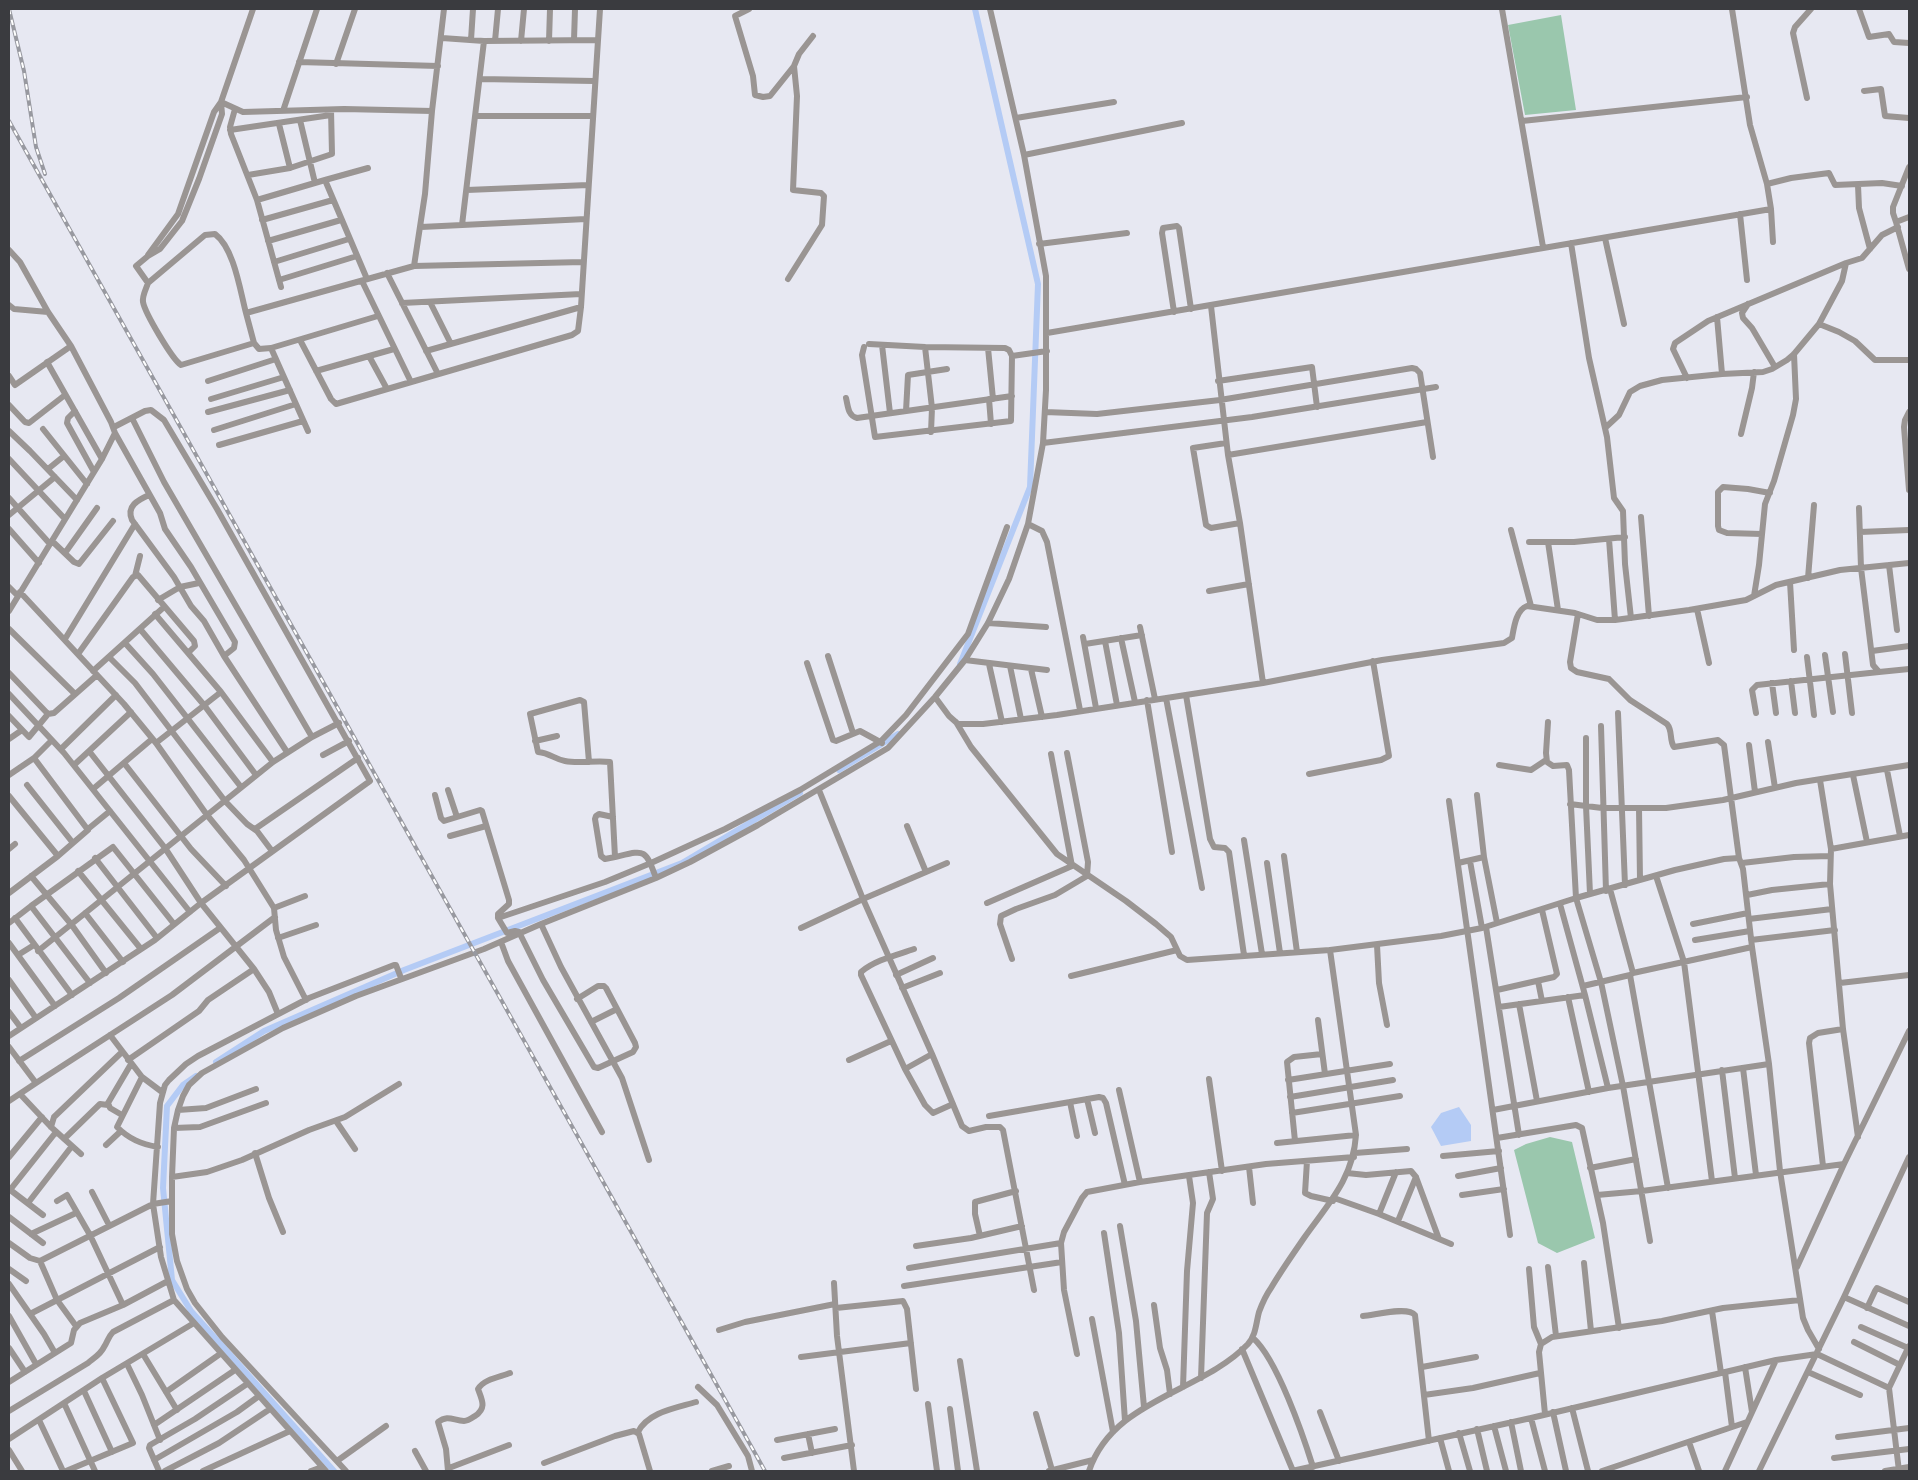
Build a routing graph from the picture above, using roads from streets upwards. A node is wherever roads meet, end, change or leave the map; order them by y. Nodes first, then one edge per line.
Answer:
1 (253, 9) edge
2 (317, 9) edge
3 (355, 9) edge
4 (444, 9) edge
5 (473, 9) edge
6 (498, 9) edge
7 (524, 9) edge
8 (550, 9) edge
9 (575, 9) edge
10 (600, 9) edge
11 (749, 9) edge
12 (990, 9) edge
13 (1502, 9) edge
14 (1732, 9) edge
15 (1811, 9) edge
16 (1859, 9) edge
17 (812, 36) dead end
18 (442, 38) junction
19 (471, 40) junction
20 (549, 40) junction
21 (574, 40) junction
22 (598, 40) junction
23 (484, 41) junction
24 (495, 41) junction
25 (522, 41) junction
26 (1909, 43) edge
27 (299, 62) junction
28 (336, 64) junction
29 (438, 66) junction
30 (794, 66) junction
31 (480, 79) junction
32 (594, 81) junction
33 (1864, 91) dead end
34 (1747, 97) junction
35 (1807, 98) dead end
36 (221, 102) junction
37 (1114, 102) dead end
38 (235, 109) junction
39 (283, 111) junction
40 (432, 111) junction
41 (331, 112) junction
42 (475, 116) junction
43 (592, 116) junction
44 (1016, 118) junction
45 (1909, 118) edge
46 (300, 120) junction
47 (1522, 121) junction
48 (1182, 123) dead end
49 (279, 124) junction
50 (230, 130) junction
51 (1024, 155) junction
52 (310, 162) junction
53 (1909, 166) edge
54 (290, 168) junction
55 (368, 168) dead end
56 (248, 175) junction
57 (325, 180) junction
58 (314, 183) junction
59 (1767, 184) junction
60 (588, 185) junction
61 (1858, 185) junction
62 (1902, 186) junction
63 (467, 190) junction
64 (257, 200) junction
65 (333, 200) junction
66 (1771, 209) junction
67 (1740, 214) junction
68 (1909, 217) edge
69 (586, 219) junction
70 (262, 220) junction
71 (341, 220) junction
72 (462, 225) junction
73 (1897, 225) junction
74 (421, 227) junction
75 (1127, 233) dead end
76 (349, 238) junction
77 (1605, 238) junction
78 (268, 241) junction
79 (1773, 242) dead end
80 (1571, 243) junction
81 (1039, 244) junction
82 (1543, 247) junction
83 (1870, 249) junction
84 (9, 250) edge
85 (357, 256) junction
86 (274, 262) junction
87 (583, 262) junction
88 (1846, 262) junction
89 (414, 266) junction
90 (1909, 268) edge
91 (388, 273) junction
92 (788, 279) dead end
93 (364, 280) junction
94 (1747, 280) dead end
95 (148, 283) junction
96 (581, 294) junction
97 (430, 302) junction
98 (402, 303) junction
99 (1748, 304) junction
100 (9, 305) edge
101 (1211, 306) junction
102 (581, 307) junction
103 (1192, 309) junction
104 (48, 312) junction
105 (246, 312) junction
106 (1174, 312) junction
107 (378, 316) junction
108 (1716, 317) junction
109 (1624, 324) dead end
110 (1819, 324) junction
111 (1047, 333) junction
112 (300, 340) junction
113 (254, 343) junction
114 (450, 344) junction
115 (882, 345) junction
116 (71, 346) junction
117 (925, 347) junction
118 (271, 348) junction
119 (988, 348) junction
120 (394, 349) junction
121 (426, 351) junction
122 (1047, 352) junction
123 (1794, 354) junction
124 (369, 356) junction
125 (1012, 356) junction
126 (276, 360) junction
127 (1909, 360) edge
128 (47, 362) junction
129 (1775, 367) junction
130 (946, 369) dead end
131 (316, 370) junction
132 (928, 371) junction
133 (1754, 372) junction
134 (438, 374) junction
135 (1722, 374) junction
136 (9, 376) edge
137 (284, 377) junction
138 (1687, 378) junction
139 (208, 380) dead end
140 (1218, 381) junction
141 (411, 382) junction
142 (1314, 384) junction
143 (15, 386) junction
144 (1436, 386) dead end
145 (387, 389) junction
146 (1421, 389) junction
147 (290, 390) junction
148 (9, 391) edge
149 (66, 395) junction
150 (1012, 396) junction
151 (846, 398) dead end
152 (211, 399) dead end
153 (991, 399) junction
154 (1220, 400) junction
155 (296, 404) junction
156 (9, 405) edge
157 (1317, 407) junction
158 (932, 408) junction
159 (75, 411) junction
160 (208, 412) dead end
161 (906, 412) junction
162 (1045, 412) junction
163 (1909, 412) edge
164 (890, 413) junction
165 (870, 416) junction
166 (132, 418) junction
167 (1223, 420) junction
168 (303, 421) junction
169 (1427, 422) junction
170 (991, 424) junction
171 (1605, 428) junction
172 (43, 429) dead end
173 (114, 430) junction
174 (214, 430) dead end
175 (9, 431) edge
176 (308, 431) dead end
177 (931, 432) junction
178 (1741, 434) dead end
179 (1043, 443) junction
180 (1226, 443) junction
181 (219, 446) dead end
182 (1228, 455) junction
183 (64, 456) junction
184 (1432, 457) dead end
185 (9, 459) edge
186 (102, 459) junction
187 (48, 469) junction
188 (94, 472) junction
189 (55, 477) junction
190 (87, 484) junction
191 (1909, 490) edge
192 (38, 491) junction
193 (1770, 493) junction
194 (149, 495) junction
195 (9, 498) edge
196 (77, 500) junction
197 (1814, 505) dead end
198 (17, 508) junction
199 (97, 508) dead end
200 (1859, 508) dead end
201 (9, 515) edge
202 (1641, 517) dead end
203 (65, 519) junction
204 (113, 521) dead end
205 (1240, 523) junction
206 (135, 524) junction
207 (1028, 524) junction
208 (1007, 528) dead end
209 (9, 529) edge
210 (1511, 530) dead end
211 (1909, 530) edge
212 (1860, 532) junction
213 (1762, 534) junction
214 (1625, 537) junction
215 (1609, 539) junction
216 (51, 542) junction
217 (1529, 542) dead end
218 (1548, 542) junction
219 (65, 553) junction
220 (140, 556) dead end
221 (38, 563) junction
222 (1909, 563) edge
223 (1889, 565) junction
224 (1861, 568) junction
225 (135, 576) junction
226 (1808, 578) junction
227 (1790, 582) junction
228 (199, 583) junction
229 (1249, 584) junction
230 (9, 587) edge
231 (180, 587) junction
232 (1209, 591) dead end
233 (19, 594) junction
234 (1754, 596) junction
235 (158, 600) junction
236 (1531, 606) junction
237 (164, 607) junction
238 (1698, 609) junction
239 (1558, 610) junction
240 (9, 611) edge
241 (155, 614) junction
242 (1578, 614) junction
243 (1649, 616) junction
244 (1631, 618) junction
245 (1615, 620) junction
246 (988, 623) junction
247 (1046, 627) dead end
248 (1140, 627) dead end
249 (9, 629) edge
250 (140, 629) junction
251 (1897, 630) dead end
252 (1142, 635) junction
253 (1083, 637) dead end
254 (1121, 638) junction
255 (65, 639) junction
256 (1105, 641) junction
257 (125, 642) junction
258 (1085, 644) junction
259 (1909, 646) edge
260 (1794, 650) dead end
261 (1872, 651) junction
262 (188, 653) junction
263 (78, 654) junction
264 (1845, 654) dead end
265 (1825, 655) dead end
266 (224, 656) junction
267 (828, 656) dead end
268 (109, 657) junction
269 (1807, 657) dead end
270 (965, 660) junction
271 (1373, 661) junction
272 (807, 662) dead end
273 (1709, 663) dead end
274 (988, 664) junction
275 (1010, 666) junction
276 (1031, 669) junction
277 (1909, 669) edge
278 (1048, 670) dead end
279 (1878, 672) junction
280 (9, 673) edge
281 (95, 673) junction
282 (1848, 675) junction
283 (1828, 677) junction
284 (1809, 679) junction
285 (1791, 681) junction
286 (1263, 683) junction
287 (1772, 683) junction
288 (220, 692) junction
289 (9, 694) edge
290 (75, 694) junction
291 (1186, 695) junction
292 (116, 696) junction
293 (936, 697) junction
294 (1166, 698) junction
295 (1154, 699) junction
296 (1147, 700) junction
297 (1134, 702) junction
298 (204, 705) junction
299 (1117, 705) junction
300 (1096, 708) junction
301 (1080, 710) junction
302 (131, 712) junction
303 (1833, 712) dead end
304 (1618, 713) dead end
305 (1756, 713) dead end
306 (1795, 713) dead end
307 (1852, 713) dead end
308 (48, 714) junction
309 (1776, 714) dead end
310 (1814, 715) dead end
311 (9, 716) edge
312 (1042, 717) junction
313 (188, 718) junction
314 (1021, 719) junction
315 (956, 722) junction
316 (1002, 722) junction
317 (1548, 722) dead end
318 (339, 723) junction
319 (40, 726) junction
320 (1601, 726) dead end
321 (22, 730) junction
322 (172, 730) junction
323 (853, 733) junction
324 (557, 736) dead end
325 (312, 737) junction
326 (1586, 738) dead end
327 (9, 739) edge
328 (52, 740) junction
329 (154, 741) junction
330 (349, 741) junction
331 (535, 741) junction
332 (1768, 742) dead end
333 (885, 745) junction
334 (1749, 745) dead end
335 (61, 749) junction
336 (89, 751) junction
337 (287, 752) junction
338 (1067, 753) dead end
339 (1051, 754) dead end
340 (323, 755) dead end
341 (34, 758) junction
342 (358, 758) junction
343 (1546, 760) junction
344 (273, 762) junction
345 (589, 762) junction
346 (124, 763) junction
347 (74, 765) junction
348 (1909, 765) edge
349 (1499, 766) dead end
350 (1886, 770) junction
351 (1309, 774) dead end
352 (9, 775) edge
353 (256, 775) junction
354 (1853, 775) junction
355 (109, 776) junction
356 (1820, 780) junction
357 (28, 785) dead end
358 (241, 787) junction
359 (1775, 788) junction
360 (93, 789) junction
361 (448, 790) dead end
362 (820, 790) junction
363 (1755, 792) junction
364 (1476, 795) dead end
365 (9, 796) edge
366 (435, 796) dead end
367 (1732, 798) junction
368 (224, 801) junction
369 (1449, 801) dead end
370 (1570, 804) junction
371 (1586, 806) junction
372 (1602, 808) junction
373 (1622, 808) junction
374 (1639, 808) junction
375 (110, 810) junction
376 (207, 815) junction
377 (457, 817) junction
378 (613, 817) junction
379 (486, 826) junction
380 (907, 826) dead end
381 (88, 828) junction
382 (255, 829) junction
383 (1909, 835) edge
384 (180, 836) junction
385 (450, 836) dead end
386 (1900, 836) junction
387 (1244, 840) dead end
388 (1867, 842) junction
389 (73, 843) junction
390 (15, 844) dead end
391 (165, 848) junction
392 (1831, 848) junction
393 (9, 849) edge
394 (272, 851) junction
395 (1172, 852) dead end
396 (58, 856) junction
397 (615, 856) junction
398 (1284, 856) dead end
399 (1830, 856) junction
400 (95, 858) junction
401 (1484, 858) junction
402 (148, 861) junction
403 (1470, 861) junction
404 (1741, 861) junction
405 (947, 863) dead end
406 (1267, 863) dead end
407 (1458, 863) junction
408 (1072, 866) junction
409 (250, 869) junction
410 (78, 871) junction
411 (654, 871) junction
412 (926, 872) junction
413 (134, 873) junction
414 (31, 876) junction
415 (1088, 876) junction
416 (1656, 876) junction
417 (1640, 880) junction
418 (1830, 884) junction
419 (1625, 885) junction
420 (226, 886) junction
421 (118, 887) junction
422 (1202, 888) dead end
423 (1608, 890) junction
424 (9, 893) edge
425 (1590, 894) junction
426 (48, 895) junction
427 (1747, 895) junction
428 (306, 896) dead end
429 (1576, 898) junction
430 (863, 899) junction
431 (102, 900) junction
432 (201, 903) junction
433 (987, 903) dead end
434 (1560, 904) junction
435 (31, 906) junction
436 (274, 908) junction
437 (1832, 909) junction
438 (1542, 910) junction
439 (190, 912) junction
440 (85, 913) junction
441 (1748, 916) junction
442 (275, 917) junction
443 (15, 918) junction
444 (498, 918) junction
445 (9, 923) edge
446 (71, 924) junction
447 (174, 924) junction
448 (541, 924) junction
449 (1497, 924) junction
450 (1693, 924) dead end
451 (316, 925) dead end
452 (1484, 927) junction
453 (220, 928) junction
454 (801, 928) dead end
455 (1835, 930) junction
456 (1468, 931) junction
457 (1750, 931) junction
458 (520, 934) junction
459 (55, 937) junction
460 (157, 938) junction
461 (278, 938) junction
462 (1694, 940) dead end
463 (501, 942) junction
464 (9, 943) edge
465 (1751, 944) junction
466 (1377, 945) junction
467 (235, 947) junction
468 (36, 948) junction
469 (141, 949) junction
470 (914, 949) dead end
471 (1177, 950) junction
472 (1330, 950) junction
473 (1297, 952) junction
474 (1280, 953) junction
475 (1262, 954) junction
476 (1244, 955) junction
477 (18, 956) junction
478 (888, 958) junction
479 (933, 958) dead end
480 (1012, 959) dead end
481 (123, 962) junction
482 (1684, 962) junction
483 (254, 969) junction
484 (106, 973) junction
485 (940, 974) dead end
486 (1632, 974) junction
487 (896, 975) junction
488 (1909, 975) edge
489 (400, 976) junction
490 (1071, 976) dead end
491 (9, 980) edge
492 (1538, 982) junction
493 (1601, 982) junction
494 (90, 983) junction
495 (1840, 983) junction
496 (1583, 986) junction
497 (902, 988) junction
498 (1497, 990) junction
499 (72, 994) junction
500 (1585, 995) junction
501 (1568, 997) junction
502 (306, 1000) junction
503 (578, 1000) junction
504 (1542, 1001) junction
505 (1519, 1004) junction
506 (55, 1006) junction
507 (1499, 1007) junction
508 (617, 1009) junction
509 (9, 1012) edge
510 (278, 1014) junction
511 (36, 1018) junction
512 (1318, 1020) dead end
513 (591, 1022) junction
514 (1387, 1025) dead end
515 (21, 1028) junction
516 (1843, 1029) junction
517 (1909, 1031) edge
518 (110, 1035) junction
519 (9, 1036) edge
520 (890, 1041) junction
521 (9, 1047) edge
522 (122, 1052) junction
523 (932, 1054) junction
524 (1322, 1054) junction
525 (19, 1060) junction
526 (849, 1060) dead end
527 (613, 1061) junction
528 (129, 1062) junction
529 (1390, 1064) dead end
530 (1769, 1064) junction
531 (1743, 1068) junction
532 (905, 1069) junction
533 (1722, 1070) junction
534 (1347, 1071) junction
535 (1699, 1073) junction
536 (1325, 1074) junction
537 (142, 1077) junction
538 (1209, 1080) dead end
539 (1288, 1080) junction
540 (1393, 1080) dead end
541 (1650, 1081) junction
542 (36, 1084) junction
543 (400, 1084) dead end
544 (1623, 1086) junction
545 (1349, 1088) junction
546 (1608, 1088) junction
547 (256, 1089) dead end
548 (1119, 1090) dead end
549 (162, 1092) junction
550 (1589, 1092) junction
551 (20, 1094) junction
552 (1400, 1096) dead end
553 (1290, 1097) junction
554 (1087, 1099) junction
555 (9, 1100) edge
556 (1537, 1100) junction
557 (1070, 1102) junction
558 (266, 1104) dead end
559 (953, 1104) junction
560 (1352, 1104) junction
561 (1514, 1104) junction
562 (108, 1105) junction
563 (178, 1110) junction
564 (1493, 1110) junction
565 (1292, 1113) junction
566 (122, 1115) junction
567 (989, 1116) dead end
568 (42, 1117) junction
569 (336, 1121) junction
570 (174, 1128) junction
571 (54, 1129) junction
572 (121, 1131) junction
573 (602, 1132) dead end
574 (1095, 1134) dead end
575 (1356, 1135) junction
576 (1519, 1135) junction
577 (1077, 1136) dead end
578 (1858, 1137) junction
579 (1497, 1138) junction
580 (64, 1139) junction
581 (1295, 1141) junction
582 (1277, 1143) dead end
583 (106, 1145) dead end
584 (72, 1146) junction
585 (158, 1147) junction
586 (355, 1149) dead end
587 (1407, 1149) dead end
588 (1499, 1151) junction
589 (255, 1153) junction
590 (82, 1154) dead end
591 (1354, 1155) junction
592 (1443, 1156) dead end
593 (9, 1157) edge
594 (1909, 1157) edge
595 (1636, 1159) junction
596 (649, 1160) dead end
597 (1307, 1161) junction
598 (1844, 1164) junction
599 (1823, 1166) junction
600 (1249, 1167) junction
601 (1501, 1168) junction
602 (1590, 1168) junction
603 (1222, 1170) junction
604 (1780, 1171) junction
605 (1209, 1172) junction
606 (1396, 1172) junction
607 (1348, 1173) junction
608 (1756, 1175) junction
609 (1189, 1176) junction
610 (1458, 1176) dead end
611 (172, 1177) junction
612 (1416, 1177) junction
613 (1735, 1178) junction
614 (1712, 1181) junction
615 (1140, 1182) junction
616 (1125, 1185) junction
617 (1668, 1188) junction
618 (1504, 1189) junction
619 (10, 1190) edge
620 (1016, 1191) junction
621 (1642, 1191) junction
622 (92, 1192) dead end
623 (1462, 1195) dead end
624 (1597, 1195) junction
625 (1334, 1200) junction
626 (57, 1201) dead end
627 (170, 1201) junction
628 (28, 1203) junction
629 (155, 1203) junction
630 (1253, 1203) dead end
631 (76, 1213) junction
632 (1379, 1214) junction
633 (43, 1215) dead end
634 (9, 1217) edge
635 (1398, 1221) junction
636 (109, 1225) junction
637 (1022, 1226) junction
638 (1120, 1226) dead end
639 (283, 1232) dead end
640 (1104, 1233) dead end
641 (31, 1234) junction
642 (90, 1235) junction
643 (1510, 1235) dead end
644 (980, 1236) junction
645 (1439, 1239) junction
646 (1650, 1240) dead end
647 (9, 1243) edge
648 (43, 1243) dead end
649 (1061, 1244) junction
650 (1450, 1244) dead end
651 (160, 1246) junction
652 (916, 1246) dead end
653 (1026, 1248) junction
654 (40, 1261) junction
655 (1062, 1262) junction
656 (1584, 1263) dead end
657 (1029, 1267) junction
658 (1548, 1267) dead end
659 (9, 1268) edge
660 (909, 1268) dead end
661 (1796, 1268) junction
662 (1529, 1269) dead end
663 (109, 1272) junction
664 (168, 1280) junction
665 (26, 1282) dead end
666 (834, 1283) dead end
667 (9, 1284) edge
668 (904, 1286) dead end
669 (1034, 1290) dead end
670 (1844, 1297) junction
671 (57, 1300) junction
672 (174, 1300) junction
673 (1800, 1300) junction
674 (1909, 1302) edge
675 (123, 1305) junction
676 (1154, 1305) dead end
677 (835, 1306) junction
678 (1867, 1308) junction
679 (1712, 1311) junction
680 (30, 1314) junction
681 (9, 1316) edge
682 (1363, 1316) dead end
683 (197, 1319) junction
684 (1092, 1319) dead end
685 (76, 1326) junction
686 (1909, 1326) edge
687 (1861, 1327) dead end
688 (1619, 1328) junction
689 (719, 1330) dead end
690 (1591, 1332) junction
691 (1556, 1336) junction
692 (1253, 1338) junction
693 (1854, 1342) dead end
694 (911, 1343) junction
695 (1541, 1344) junction
696 (1909, 1347) edge
697 (9, 1348) edge
698 (1242, 1350) junction
699 (1818, 1351) junction
700 (840, 1352) junction
701 (55, 1353) junction
702 (143, 1354) junction
703 (220, 1354) junction
704 (1077, 1354) dead end
705 (1476, 1357) dead end
706 (801, 1358) dead end
707 (1776, 1360) junction
708 (960, 1361) dead end
709 (36, 1364) junction
710 (127, 1364) junction
711 (1900, 1365) junction
712 (1422, 1367) junction
713 (1744, 1367) junction
714 (235, 1370) junction
715 (25, 1372) junction
716 (1723, 1372) junction
717 (1808, 1372) junction
718 (510, 1373) dead end
719 (1540, 1373) junction
720 (102, 1378) junction
721 (1201, 1378) junction
722 (9, 1382) edge
723 (247, 1384) junction
724 (698, 1387) dead end
725 (1183, 1387) junction
726 (1889, 1388) junction
727 (916, 1389) dead end
728 (84, 1391) junction
729 (166, 1392) junction
730 (1170, 1394) junction
731 (1424, 1395) junction
732 (1860, 1395) dead end
733 (258, 1396) junction
734 (696, 1402) dead end
735 (64, 1403) junction
736 (928, 1404) dead end
737 (1144, 1407) junction
738 (1572, 1408) junction
739 (270, 1409) junction
740 (950, 1409) dead end
741 (177, 1410) junction
742 (9, 1411) edge
743 (1320, 1412) dead end
744 (1553, 1412) junction
745 (1752, 1413) junction
746 (1036, 1414) dead end
747 (1545, 1414) junction
748 (1530, 1418) junction
749 (39, 1420) junction
750 (1125, 1421) junction
751 (1511, 1422) junction
752 (1747, 1422) junction
753 (154, 1425) junction
754 (386, 1426) dead end
755 (1494, 1426) junction
756 (1732, 1427) junction
757 (1909, 1428) edge
758 (835, 1429) dead end
759 (1477, 1429) junction
760 (1894, 1430) junction
761 (290, 1431) junction
762 (638, 1432) junction
763 (1113, 1432) junction
764 (1459, 1433) junction
765 (808, 1434) junction
766 (1838, 1437) dead end
767 (1440, 1438) junction
768 (9, 1439) edge
769 (160, 1440) junction
770 (777, 1440) dead end
771 (1429, 1441) junction
772 (1689, 1442) junction
773 (509, 1445) dead end
774 (852, 1445) junction
775 (1909, 1449) edge
776 (9, 1450) edge
777 (415, 1451) dead end
778 (1897, 1451) junction
779 (112, 1452) junction
780 (812, 1452) junction
781 (784, 1458) dead end
782 (1834, 1458) dead end
783 (154, 1460) junction
784 (1094, 1460) junction
785 (90, 1461) junction
786 (337, 1461) junction
787 (1339, 1461) junction
788 (544, 1463) dead end
789 (729, 1466) dead end
790 (1313, 1467) junction
791 (1909, 1467) edge
792 (324, 1469) edge
793 (448, 1470) edge
794 (1899, 1470) edge
795 (22, 1471) edge
796 (65, 1471) edge
797 (95, 1471) edge
798 (159, 1471) edge
799 (165, 1471) edge
800 (203, 1471) edge
801 (311, 1471) edge
802 (346, 1471) edge
803 (426, 1471) edge
804 (650, 1471) edge
805 (712, 1471) edge
806 (752, 1471) edge
807 (854, 1471) edge
808 (937, 1471) edge
809 (958, 1471) edge
810 (976, 1471) edge
811 (1050, 1471) edge
812 (1089, 1471) edge
813 (1292, 1471) edge
814 (1449, 1471) edge
815 (1470, 1471) edge
816 (1487, 1471) edge
817 (1506, 1471) edge
818 (1521, 1471) edge
819 (1545, 1471) edge
820 (1566, 1471) edge
821 (1588, 1471) edge
822 (1604, 1471) edge
823 (1699, 1471) edge
824 (1725, 1471) edge
825 (1759, 1471) edge
826 (1885, 1471) edge

1 - 36 street
2 - 27 street
3 - 28 street
4 - 18 street
5 - 19 street
6 - 24 street
7 - 25 street
8 - 20 street
9 - 21 street
10 - 22 street
11 - 30 street
12 - 44 street
13 - 47 street
14 - 34 street
15 - 35 street
16 - 26 street
17 - 30 street
18 - 19 street
18 - 29 street
19 - 23 street
20 - 21 street
20 - 25 street
21 - 22 street
22 - 32 street
23 - 24 street
23 - 31 street
24 - 25 street
27 - 28 street
27 - 39 street
28 - 29 street
29 - 40 street
30 - 92 street
31 - 32 street
31 - 42 street
32 - 43 street
33 - 45 street
34 - 47 street
34 - 59 street
36 - 38 street
36 - 95 street
37 - 44 street
38 - 39 street
38 - 50 street
39 - 41 street
40 - 41 street
40 - 74 street
41 - 46 street
41 - 52 street
42 - 43 street
42 - 63 street
43 - 60 street
44 - 51 street
46 - 49 street
46 - 52 street
47 - 82 street
48 - 51 street
49 - 50 street
49 - 54 street
50 - 56 street
51 - 81 street
52 - 54 street
52 - 58 street
53 - 62 street
54 - 56 street
55 - 57 street
56 - 64 street
57 - 58 street
57 - 65 street
58 - 64 street
59 - 61 street
59 - 66 street
60 - 63 street
60 - 69 street
61 - 62 street
61 - 83 street
62 - 73 street
63 - 72 street
64 - 70 street
65 - 70 street
65 - 71 street
66 - 67 street
66 - 79 street
67 - 77 street
67 - 94 street
68 - 73 street
69 - 72 street
69 - 87 street
70 - 78 street
71 - 76 street
71 - 78 street
72 - 74 street
73 - 83 street
73 - 90 street
74 - 89 street
75 - 81 street
76 - 85 street
76 - 86 street
77 - 80 street
77 - 109 street
78 - 86 street
80 - 82 street
80 - 171 street
81 - 111 street
82 - 101 street
83 - 88 street
84 - 104 street
85 - 86 street
85 - 93 street
87 - 89 street
87 - 96 street
88 - 99 street
88 - 110 street
89 - 91 street
91 - 93 street
91 - 98 street
93 - 105 street
93 - 107 street
95 - 105 street
95 - 113 street
96 - 97 street
96 - 102 street
97 - 98 street
97 - 114 street
98 - 121 street
99 - 108 street
99 - 129 street
100 - 104 street
101 - 103 street
101 - 140 street
102 - 114 street
102 - 134 street
103 - 106 street
103 - 106 street
104 - 116 street
105 - 113 street
106 - 111 street
107 - 112 street
107 - 120 street
108 - 135 street
108 - 138 street
110 - 123 street
110 - 127 street
111 - 122 street
112 - 118 street
112 - 131 street
113 - 118 street
114 - 121 street
115 - 117 street
115 - 164 street
115 - 165 street
116 - 128 street
116 - 173 street
117 - 119 street
117 - 132 street
118 - 126 street
119 - 125 street
119 - 153 street
120 - 124 street
120 - 141 street
121 - 134 street
122 - 125 street
122 - 162 street
123 - 129 street
123 - 193 street
124 - 131 street
124 - 145 street
125 - 150 street
126 - 137 street
126 - 139 street
128 - 143 street
128 - 149 street
129 - 133 street
130 - 132 street
131 - 145 street
132 - 158 street
132 - 161 street
133 - 135 street
133 - 178 street
134 - 141 street
135 - 138 street
136 - 143 street
137 - 147 street
137 - 152 street
138 - 171 street
140 - 142 street
140 - 154 street
141 - 145 street
142 - 146 street
142 - 154 street
142 - 157 street
143 - 148 street
144 - 146 street
146 - 157 street
146 - 169 street
147 - 155 street
147 - 160 street
149 - 156 street
149 - 159 street
150 - 153 street
150 - 170 street
151 - 165 street
153 - 158 street
153 - 170 street
154 - 162 street
154 - 167 street
155 - 168 street
155 - 174 street
157 - 167 street
158 - 161 street
158 - 177 street
159 - 186 street
159 - 188 street
161 - 164 street
162 - 179 street
163 - 191 street
164 - 165 street
165 - 177 street
166 - 173 street
166 - 318 street
166 - 325 street
167 - 179 street
167 - 180 street
168 - 176 street
168 - 181 street
169 - 182 street
169 - 184 street
170 - 177 street
171 - 214 street
172 - 183 street
173 - 186 street
173 - 194 street
175 - 187 street
179 - 207 street
180 - 182 street
180 - 205 street
182 - 205 street
183 - 187 street
183 - 190 street
185 - 192 street
186 - 188 street
187 - 189 street
188 - 190 street
189 - 192 street
189 - 196 street
190 - 196 street
192 - 198 street
192 - 203 street
193 - 213 street
193 - 213 street
194 - 206 street
194 - 228 street
195 - 198 street
196 - 203 street
197 - 226 street
198 - 201 street
198 - 216 street
199 - 219 street
200 - 212 street
202 - 243 street
203 - 216 street
204 - 219 street
205 - 229 street
206 - 231 street
206 - 255 street
207 - 246 street
207 - 301 street
208 - 333 street
209 - 221 street
210 - 236 street
211 - 212 street
212 - 224 street
213 - 234 street
214 - 215 street
214 - 244 street
215 - 218 street
215 - 245 street
216 - 219 street
216 - 221 street
217 - 218 street
218 - 239 street
220 - 225 street
221 - 233 street
222 - 223 street
223 - 224 street
223 - 251 street
224 - 226 street
224 - 261 street
225 - 235 street
225 - 263 street
226 - 227 street
227 - 234 street
227 - 260 street
228 - 231 street
228 - 266 street
229 - 232 street
229 - 286 street
230 - 233 street
231 - 235 street
231 - 266 street
233 - 240 street
233 - 255 street
234 - 238 street
235 - 237 street
236 - 239 street
236 - 271 street
237 - 241 street
237 - 262 street
238 - 243 street
238 - 273 street
239 - 242 street
241 - 250 street
241 - 262 street
242 - 245 street
242 - 367 street
243 - 244 street
244 - 245 street
246 - 247 street
246 - 270 street
248 - 252 street
249 - 290 street
250 - 257 street
250 - 298 street
252 - 254 street
252 - 295 street
253 - 258 street
254 - 256 street
254 - 297 street
255 - 263 street
256 - 258 street
256 - 299 street
257 - 268 street
257 - 313 street
258 - 300 street
259 - 261 street
261 - 279 street
262 - 288 street
263 - 281 street
264 - 282 street
265 - 283 street
266 - 337 street
267 - 323 street
268 - 281 street
268 - 322 street
269 - 284 street
270 - 274 street
270 - 293 street
271 - 286 street
271 - 351 street
272 - 323 street
274 - 275 street
274 - 316 street
275 - 276 street
275 - 314 street
276 - 278 street
276 - 312 street
277 - 279 street
279 - 282 street
280 - 308 street
281 - 290 street
281 - 292 street
282 - 283 street
282 - 307 street
283 - 284 street
283 - 303 street
284 - 285 street
284 - 310 street
285 - 287 street
285 - 306 street
286 - 291 street
287 - 305 street
287 - 309 street
288 - 298 street
288 - 344 street
289 - 319 street
290 - 308 street
291 - 294 street
291 - 476 street
292 - 302 street
292 - 335 street
293 - 315 street
293 - 333 street
294 - 295 street
294 - 422 street
295 - 296 street
296 - 297 street
296 - 395 street
297 - 299 street
298 - 313 street
298 - 353 street
299 - 300 street
300 - 301 street
301 - 312 street
302 - 329 street
302 - 336 street
304 - 373 street
308 - 319 street
311 - 321 street
312 - 314 street
313 - 322 street
313 - 358 street
314 - 316 street
315 - 316 street
315 - 408 street
317 - 343 street
318 - 325 street
318 - 330 street
319 - 321 street
319 - 328 street
320 - 372 street
321 - 327 street
322 - 329 street
322 - 368 street
323 - 333 street
324 - 331 street
325 - 337 street
326 - 371 street
328 - 335 street
328 - 341 street
329 - 346 street
329 - 376 street
330 - 340 street
330 - 342 street
331 - 345 street
331 - 345 street
332 - 359 street
333 - 362 street
333 - 411 street
334 - 363 street
335 - 347 street
336 - 347 street
336 - 355 street
337 - 344 street
338 - 415 street
339 - 408 street
341 - 352 street
341 - 381 street
342 - 382 street
342 - 394 street
343 - 349 street
343 - 370 street
344 - 353 street
345 - 378 street
346 - 355 street
346 - 384 street
347 - 360 street
348 - 350 street
350 - 354 street
350 - 386 street
353 - 358 street
354 - 356 street
354 - 388 street
355 - 360 street
355 - 391 street
356 - 359 street
356 - 392 street
357 - 389 street
358 - 368 street
359 - 363 street
360 - 375 street
361 - 377 street
362 - 411 street
362 - 430 street
363 - 367 street
364 - 401 street
365 - 396 street
366 - 377 street
367 - 374 street
367 - 404 street
368 - 376 street
368 - 382 street
369 - 407 street
370 - 371 street
370 - 429 street
371 - 372 street
371 - 425 street
372 - 373 street
372 - 423 street
373 - 374 street
373 - 419 street
374 - 417 street
375 - 381 street
375 - 402 street
376 - 384 street
376 - 409 street
377 - 379 street
378 - 397 street
378 - 397 street
379 - 385 street
379 - 444 street
380 - 412 street
381 - 389 street
382 - 394 street
383 - 386 street
384 - 391 street
384 - 420 street
386 - 388 street
387 - 475 street
388 - 392 street
389 - 396 street
390 - 393 street
391 - 402 street
391 - 432 street
392 - 399 street
394 - 409 street
396 - 414 street
397 - 411 street
398 - 473 street
399 - 404 street
399 - 418 street
400 - 410 street
400 - 413 street
400 - 421 street
401 - 403 street
401 - 449 street
402 - 413 street
402 - 439 street
403 - 407 street
403 - 452 street
404 - 416 street
404 - 427 street
405 - 412 street
406 - 474 street
407 - 456 street
408 - 415 street
408 - 433 street
409 - 420 street
409 - 436 street
410 - 426 street
410 - 431 street
411 - 444 street
411 - 448 street
412 - 430 street
413 - 421 street
413 - 447 street
414 - 424 street
414 - 426 street
415 - 471 street
415 - 480 street
416 - 417 street
416 - 482 street
417 - 419 street
418 - 427 street
418 - 437 street
419 - 423 street
420 - 432 street
421 - 431 street
421 - 460 street
423 - 425 street
423 - 486 street
425 - 429 street
426 - 435 street
426 - 446 street
427 - 441 street
428 - 436 street
429 - 434 street
429 - 493 street
430 - 454 street
430 - 478 street
431 - 440 street
431 - 469 street
432 - 439 street
432 - 453 street
434 - 438 street
434 - 496 street
435 - 443 street
435 - 459 street
436 - 442 street
437 - 441 street
437 - 455 street
438 - 449 street
438 - 492 street
439 - 447 street
440 - 446 street
440 - 481 street
441 - 450 street
441 - 457 street
442 - 461 street
442 - 467 street
443 - 445 street
443 - 468 street
444 - 458 street
446 - 459 street
446 - 484 street
447 - 460 street
448 - 458 street
448 - 503 street
449 - 452 street
451 - 461 street
452 - 456 street
452 - 498 street
453 - 467 street
453 - 525 street
455 - 465 street
455 - 495 street
456 - 466 street
456 - 564 street
457 - 462 street
457 - 465 street
458 - 463 street
458 - 527 street
459 - 468 street
459 - 494 street
460 - 469 street
461 - 502 street
463 - 489 street
463 - 573 street
464 - 477 street
465 - 482 street
465 - 530 street
466 - 472 street
466 - 514 street
467 - 483 street
467 - 518 street
468 - 477 street
468 - 499 street
469 - 481 street
470 - 478 street
471 - 476 street
471 - 490 street
472 - 473 street
472 - 534 street
473 - 474 street
474 - 475 street
475 - 476 street
477 - 506 street
478 - 487 street
478 - 520 street
479 - 487 street
481 - 484 street
482 - 486 street
482 - 535 street
483 - 510 street
483 - 528 street
484 - 494 street
485 - 497 street
486 - 493 street
486 - 541 street
487 - 497 street
488 - 495 street
489 - 502 street
489 - 563 street
491 - 511 street
492 - 498 street
492 - 504 street
493 - 496 street
493 - 544 street
494 - 499 street
495 - 516 street
496 - 500 street
497 - 523 street
498 - 507 street
499 - 506 street
500 - 501 street
500 - 546 street
501 - 504 street
501 - 550 street
502 - 510 street
503 - 508 street
503 - 513 street
504 - 505 street
505 - 507 street
505 - 556 street
506 - 511 street
507 - 561 street
508 - 513 street
508 - 527 street
509 - 515 street
510 - 549 street
511 - 515 street
512 - 524 street
513 - 527 street
515 - 519 street
516 - 578 street
516 - 599 street
517 - 578 street
518 - 522 street
518 - 542 street
520 - 526 street
520 - 532 street
521 - 525 street
522 - 528 street
522 - 571 street
523 - 532 street
523 - 559 street
524 - 536 street
524 - 539 street
525 - 542 street
527 - 596 street
528 - 537 street
528 - 562 street
529 - 534 street
530 - 531 street
530 - 604 street
531 - 533 street
531 - 608 street
532 - 559 street
533 - 535 street
533 - 613 street
534 - 536 street
534 - 545 street
535 - 541 street
535 - 614 street
536 - 539 street
537 - 549 street
537 - 566 street
538 - 603 street
539 - 553 street
540 - 545 street
541 - 544 street
541 - 617 street
542 - 551 street
543 - 569 street
544 - 546 street
544 - 595 street
545 - 553 street
545 - 560 street
546 - 550 street
547 - 563 street
548 - 615 street
549 - 585 street
550 - 556 street
551 - 555 street
551 - 568 street
552 - 560 street
553 - 565 street
554 - 557 street
554 - 574 street
554 - 616 street
556 - 561 street
557 - 567 street
557 - 577 street
558 - 570 street
559 - 620 street
560 - 565 street
560 - 575 street
561 - 564 street
561 - 576 street
562 - 566 street
562 - 580 street
563 - 570 street
564 - 579 street
565 - 581 street
566 - 572 street
568 - 571 street
568 - 593 street
569 - 586 street
569 - 589 street
570 - 611 street
571 - 580 street
571 - 619 street
572 - 583 street
572 - 585 street
575 - 581 street
575 - 591 street
576 - 579 street
576 - 602 street
578 - 598 street
579 - 588 street
580 - 584 street
581 - 582 street
584 - 590 street
584 - 628 street
585 - 629 street
587 - 591 street
588 - 592 street
588 - 601 street
589 - 611 street
589 - 639 street
591 - 597 street
591 - 607 street
594 - 670 street
595 - 602 street
595 - 621 street
597 - 600 street
597 - 625 street
598 - 599 street
598 - 661 street
599 - 604 street
600 - 603 street
600 - 630 street
601 - 610 street
601 - 618 street
602 - 624 street
603 - 605 street
604 - 608 street
604 - 661 street
605 - 609 street
605 - 721 street
606 - 607 street
606 - 612 street
606 - 632 street
607 - 625 street
608 - 613 street
609 - 615 street
609 - 725 street
611 - 627 street
612 - 635 street
612 - 645 street
613 - 614 street
614 - 617 street
615 - 616 street
616 - 649 street
617 - 621 street
618 - 623 street
618 - 643 street
619 - 628 street
620 - 637 street
620 - 644 street
621 - 624 street
621 - 646 street
622 - 636 street
624 - 688 street
625 - 632 street
625 - 692 street
626 - 631 street
627 - 629 street
627 - 683 street
628 - 633 street
629 - 636 street
629 - 651 street
631 - 641 street
631 - 642 street
632 - 635 street
634 - 641 street
635 - 645 street
636 - 642 street
637 - 644 street
637 - 653 street
638 - 737 street
640 - 750 street
641 - 648 street
642 - 654 street
642 - 663 street
644 - 652 street
645 - 650 street
647 - 654 street
649 - 653 street
649 - 655 street
651 - 663 street
651 - 664 street
653 - 657 street
653 - 660 street
654 - 671 street
655 - 657 street
655 - 704 street
656 - 690 street
657 - 668 street
657 - 669 street
658 - 691 street
659 - 665 street
661 - 673 street
662 - 695 street
663 - 671 street
663 - 675 street
664 - 672 street
664 - 675 street
666 - 677 street
667 - 680 street
670 - 678 street
670 - 699 street
671 - 680 street
671 - 685 street
672 - 683 street
672 - 742 street
673 - 679 street
673 - 699 street
674 - 678 street
675 - 685 street
676 - 730 street
677 - 689 street
677 - 694 street
677 - 700 street
678 - 686 street
679 - 688 street
679 - 716 street
680 - 701 street
681 - 709 street
682 - 712 street
683 - 702 street
683 - 703 street
683 - 786 street
684 - 763 street
685 - 701 street
687 - 696 street
688 - 690 street
690 - 691 street
691 - 695 street
692 - 698 street
692 - 790 street
693 - 711 street
694 - 700 street
694 - 727 street
695 - 719 street
696 - 711 street
697 - 715 street
698 - 721 street
698 - 813 street
699 - 707 street
699 - 717 street
699 - 726 street
700 - 706 street
700 - 774 street
701 - 709 street
702 - 710 street
702 - 729 street
703 - 714 street
703 - 729 street
705 - 712 street
707 - 713 street
707 - 745 street
708 - 810 street
709 - 715 street
710 - 720 street
710 - 753 street
711 - 726 street
712 - 731 street
713 - 716 street
713 - 745 street
714 - 723 street
714 - 741 street
715 - 722 street
716 - 738 street
716 - 756 street
717 - 732 street
717 - 825 street
718 - 793 street
719 - 731 street
719 - 747 street
720 - 728 street
720 - 779 street
721 - 725 street
723 - 733 street
723 - 769 street
724 - 806 street
725 - 730 street
726 - 760 street
728 - 735 street
728 - 779 street
729 - 741 street
730 - 737 street
731 - 771 street
733 - 739 street
733 - 783 street
734 - 762 street
735 - 749 street
735 - 785 street
736 - 808 street
737 - 750 street
738 - 744 street
738 - 821 street
739 - 761 street
739 - 799 street
740 - 809 street
741 - 753 street
743 - 787 street
744 - 747 street
744 - 820 street
745 - 752 street
746 - 811 street
747 - 748 street
748 - 751 street
748 - 819 street
749 - 768 street
749 - 796 street
750 - 763 street
751 - 755 street
751 - 818 street
752 - 756 street
752 - 824 street
753 - 769 street
754 - 786 street
755 - 759 street
755 - 817 street
756 - 772 street
757 - 760 street
758 - 765 street
759 - 764 street
759 - 816 street
760 - 766 street
760 - 778 street
761 - 792 street
761 - 800 street
762 - 788 street
762 - 804 street
763 - 784 street
764 - 767 street
764 - 815 street
765 - 770 street
765 - 780 street
767 - 771 street
767 - 814 street
769 - 783 street
771 - 787 street
772 - 822 street
772 - 823 street
773 - 793 street
774 - 780 street
774 - 807 street
775 - 778 street
776 - 795 street
777 - 803 street
778 - 782 street
778 - 794 street
779 - 785 street
780 - 781 street
783 - 798 street
784 - 811 street
784 - 812 street
785 - 796 street
785 - 797 street
786 - 802 street
787 - 790 street
789 - 805 street
790 - 813 street
791 - 794 street
792 - 801 street
794 - 826 street

